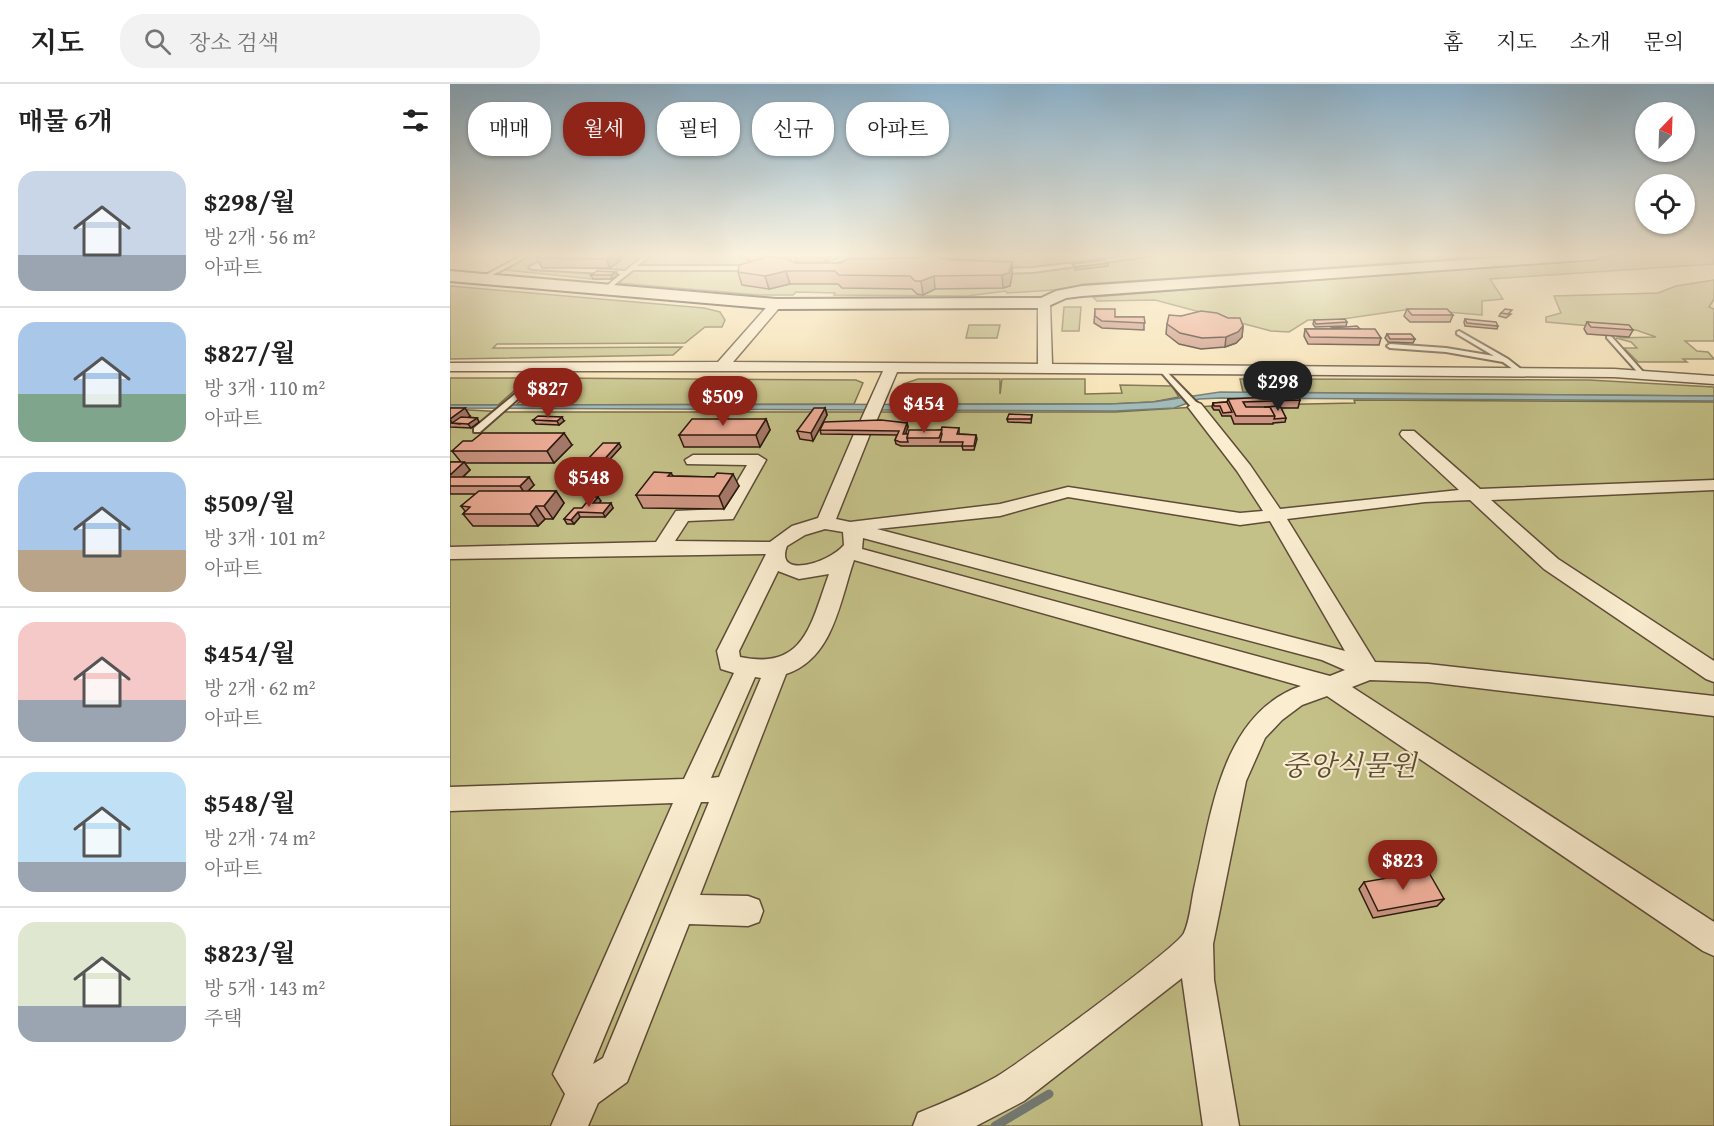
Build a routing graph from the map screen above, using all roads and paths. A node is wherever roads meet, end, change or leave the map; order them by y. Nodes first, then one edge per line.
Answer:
1 (1044, 303) edge
2 (771, 304) edge
3 (776, 304) junction
4 (876, 304) edge
5 (1459, 333) dead end
6 (1610, 337) edge
7 (1390, 346) edge
8 (1506, 360) junction
9 (722, 366) junction
10 (551, 367) junction
11 (450, 368) edge
12 (891, 368) junction
13 (1045, 370) junction
14 (1163, 371) junction
15 (1522, 373) junction
16 (1643, 375) junction
17 (1714, 380) edge
18 (1190, 401) joint
19 (477, 430) dead end
20 (1408, 434) dead end
21 (693, 460) dead end
22 (1714, 486) edge
23 (1473, 495) junction
24 (1273, 514) junction
25 (825, 523) junction
26 (848, 546) junction
27 (661, 549) junction
28 (777, 551) junction
29 (450, 553) edge
30 (761, 669) junction
31 (1369, 671) junction
32 (1714, 673) edge
33 (1327, 684) junction
34 (1714, 706) edge
35 (728, 789) junction
36 (692, 790) junction
37 (450, 799) edge
38 (680, 909) junction
39 (748, 910) dead end
40 (1714, 940) edge
41 (1197, 944) junction
42 (585, 1090) junction
43 (569, 1126) edge
44 (931, 1126) edge
45 (1221, 1126) edge

1 - 13 street
2 - 3 street
3 - 4 street
3 - 9 street
5 - 8 lane
6 - 16 lane
7 - 8 lane
8 - 15 lane
9 - 10 street
9 - 12 street
10 - 11 street
10 - 19 lane
12 - 13 street
12 - 25 street
13 - 14 street
14 - 15 street
14 - 18 lane
15 - 16 street
16 - 17 street
18 - 24 street
20 - 23 street
21 - 27 street
22 - 23 street
23 - 24 street
23 - 32 street
24 - 26 street
24 - 31 street
25 - 26 street
25 - 28 street
26 - 28 street
26 - 30 street
26 - 31 street
26 - 33 street
27 - 28 street
27 - 29 street
28 - 30 street
30 - 35 street
30 - 36 street
31 - 33 street
31 - 34 street
33 - 40 street
33 - 41 street
35 - 36 street
35 - 38 street
36 - 37 street
36 - 42 street
38 - 39 street
38 - 42 street
41 - 44 street
41 - 45 street
42 - 43 street

